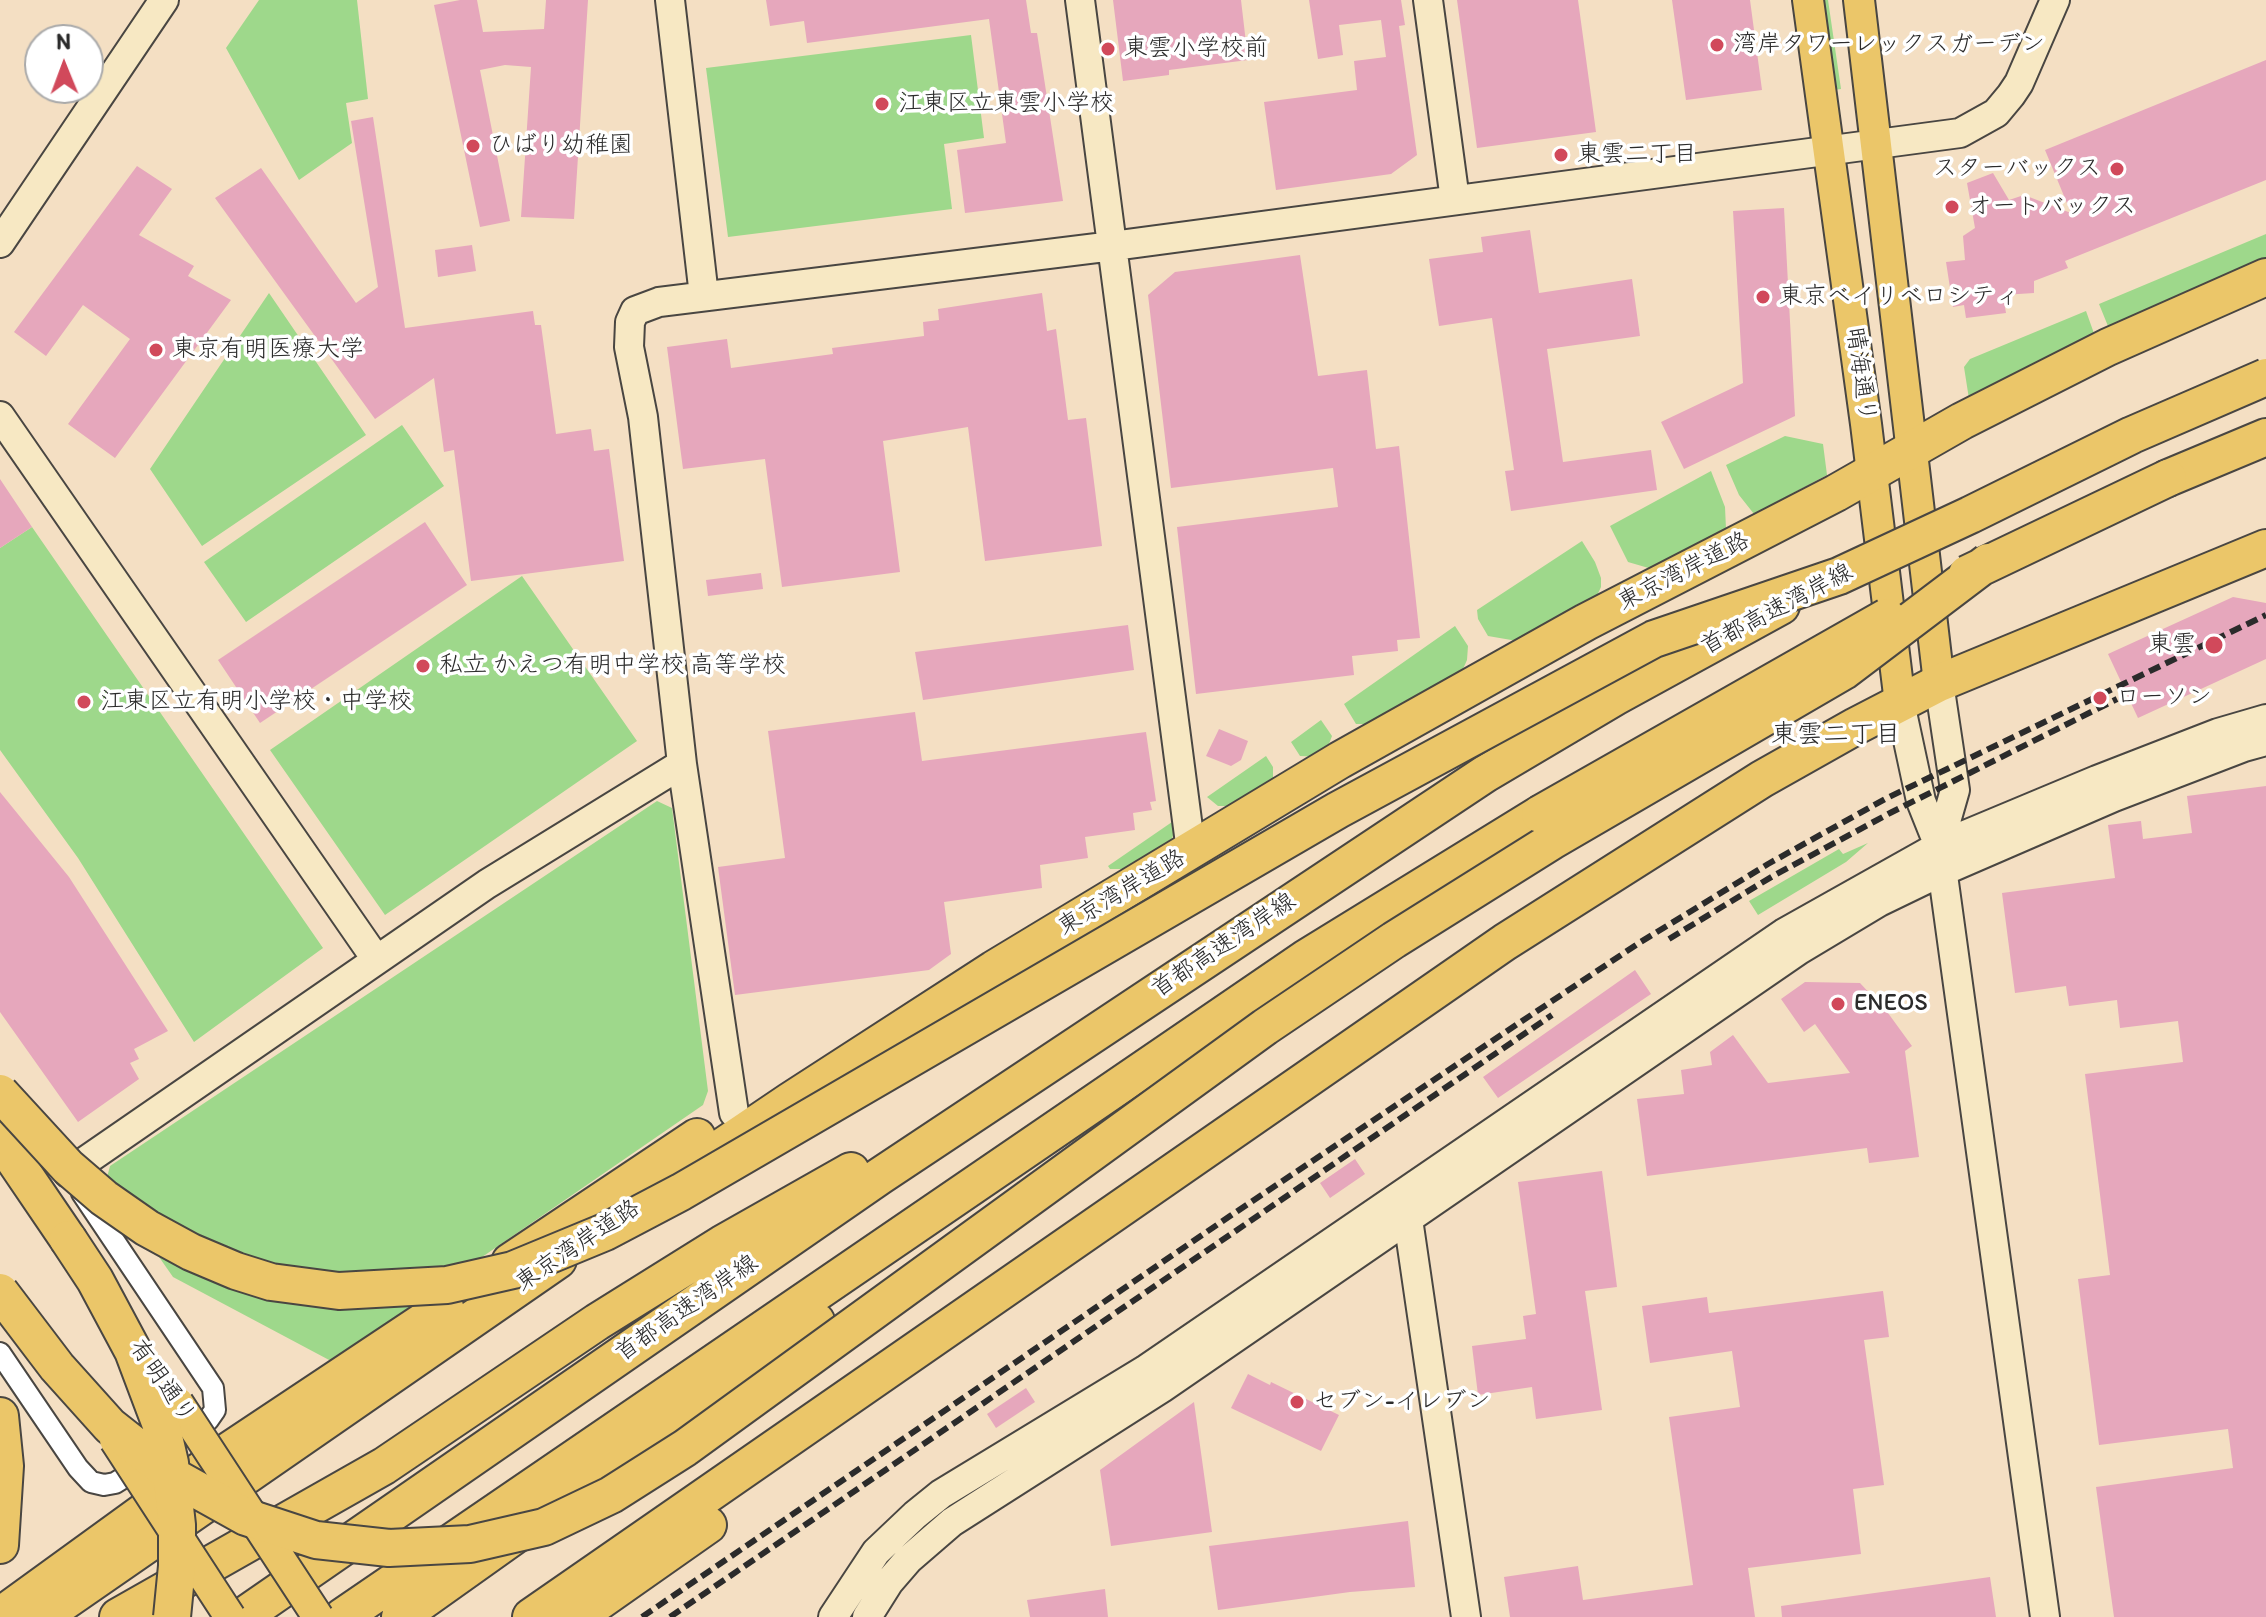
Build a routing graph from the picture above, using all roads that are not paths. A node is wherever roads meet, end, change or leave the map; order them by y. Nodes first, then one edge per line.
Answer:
1 (164, 0) edge
2 (670, 0) edge
3 (1080, 0) edge
4 (1428, 0) edge
5 (1808, 0) edge
6 (1859, 0) edge
7 (2055, 0) edge
8 (1878, 144) junction
9 (1829, 151) junction
10 (1455, 200) junction
11 (0, 243) edge
12 (1113, 246) junction
13 (2266, 277) edge
14 (704, 296) junction
15 (2266, 377) edge
16 (0, 416) edge
17 (2266, 437) edge
18 (1912, 448) junction
19 (2266, 451) edge
20 (1872, 471) junction
21 (2168, 478) junction
22 (2266, 548) edge
23 (1988, 562) junction
24 (1839, 576) junction
25 (1939, 683) junction
26 (1900, 703) junction
27 (2266, 719) edge
28 (2266, 741) edge
29 (682, 764) junction
30 (1191, 851) junction
31 (1940, 859) junction
32 (1278, 910) junction
33 (1306, 958) junction
34 (376, 959) junction
35 (994, 969) junction
36 (0, 1075) edge
37 (0, 1093) edge
38 (734, 1113) junction
39 (0, 1139) edge
40 (0, 1151) edge
41 (68, 1173) junction
42 (1113, 1213) junction
43 (1408, 1219) junction
44 (0, 1273) edge
45 (0, 1292) edge
46 (0, 1353) edge
47 (0, 1416) edge
48 (215, 1460) junction
49 (158, 1503) junction
50 (0, 1545) edge
51 (0, 1616) edge
52 (42, 1617) edge
53 (118, 1617) edge
54 (172, 1617) edge
55 (230, 1617) edge
56 (242, 1617) edge
57 (318, 1617) edge
58 (342, 1617) edge
59 (400, 1617) edge
60 (531, 1617) edge
61 (577, 1617) edge
62 (833, 1617) edge
63 (867, 1617) edge
64 (1466, 1617) edge
65 (2045, 1617) edge

1 - 11 street
2 - 14 street
3 - 12 street
4 - 10 street
5 - 9 main road, 晴海通り
6 - 8 main road, 晴海通り
7 - 8 street
8 - 9 street
8 - 18 main road, 晴海通り
9 - 10 street
9 - 20 main road, 晴海通り
10 - 12 street
12 - 14 street
12 - 30 street
13 - 18 highway, 東京湾岸道路
14 - 29 street
15 - 24 highway, 首都高速湾岸線, bridge
16 - 34 street
17 - 21 highway
18 - 20 highway, 東京湾岸道路
18 - 25 main road, 晴海通り
19 - 21 highway
20 - 26 main road, 晴海通り
20 - 30 highway, 東京湾岸道路
21 - 23 highway, bridge
22 - 25 highway
23 - 33 highway, bridge
23 - 45 highway, bridge
24 - 32 highway, 首都高速湾岸線, bridge
24 - 37 highway, bridge
25 - 26 highway
25 - 31 street
26 - 31 street
26 - 42 highway
27 - 31 street
28 - 31 street
29 - 34 street
29 - 38 street
30 - 35 highway, 東京湾岸道路
31 - 43 street
31 - 62 street
31 - 65 street
32 - 53 highway
32 - 56 highway, 首都高速湾岸線
33 - 58 highway
33 - 59 highway
34 - 41 street
35 - 38 highway
35 - 52 highway, 東京湾岸道路
36 - 41 street
38 - 48 highway
39 - 54 highway, bridge
40 - 48 main road, 有明通り, bridge
41 - 46 street
42 - 60 highway
42 - 61 highway
43 - 63 street
43 - 64 street
44 - 49 main road, bridge
47 - 50 highway
48 - 49 highway, bridge
48 - 57 main road, 有明通り, bridge
49 - 51 highway
49 - 55 main road, bridge

